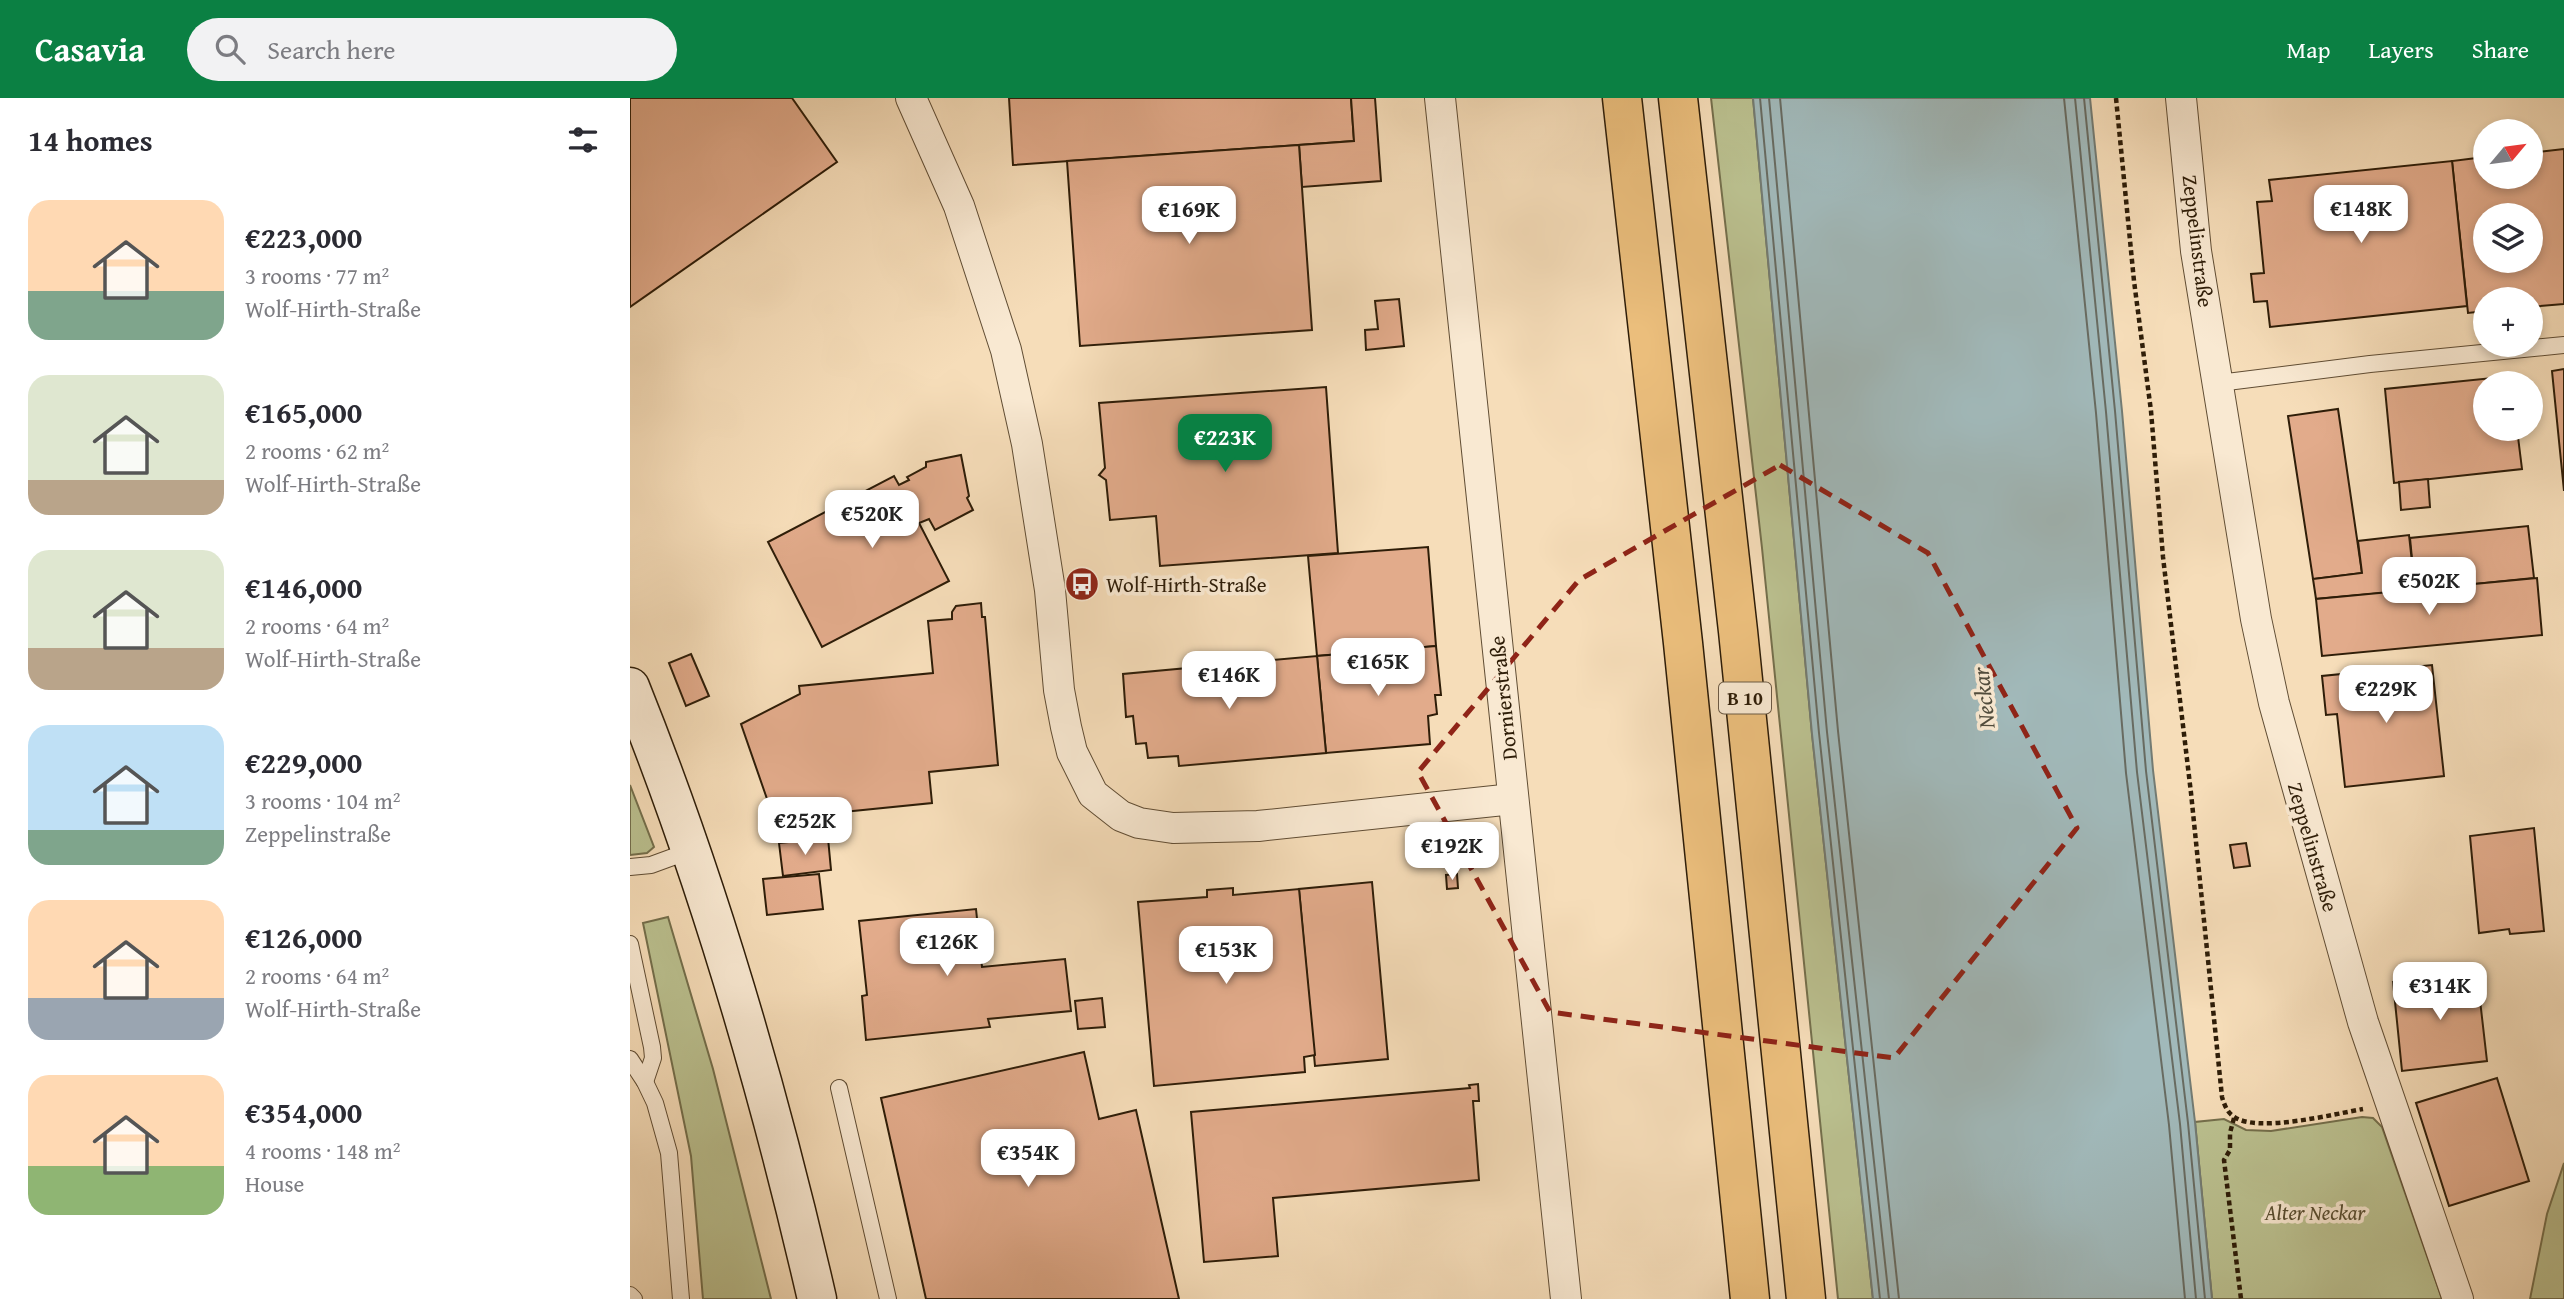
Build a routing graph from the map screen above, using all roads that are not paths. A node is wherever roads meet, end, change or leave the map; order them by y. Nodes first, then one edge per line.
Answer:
1 (911, 98) edge
2 (1440, 98) edge
3 (1622, 98) edge
4 (1678, 98) edge
5 (2181, 98) edge
6 (2564, 345) edge
7 (2219, 383) junction
8 (630, 687) edge
9 (1513, 799) junction
10 (692, 850) junction
11 (630, 867) edge
12 (630, 944) edge
13 (630, 1059) edge
14 (645, 1082) junction
15 (839, 1088) dead end
16 (630, 1294) edge
17 (634, 1299) edge
18 (681, 1299) edge
19 (817, 1299) edge
20 (888, 1299) edge
21 (1566, 1299) edge
22 (1749, 1299) edge
23 (1806, 1299) edge
24 (2458, 1299) edge

1 - 9 street
2 - 9 street, Dornierstraße
3 - 22 highway, B 10
4 - 23 highway, B 10
5 - 7 street, Zeppelinstraße
6 - 7 lane
7 - 24 street, Zeppelinstraße
8 - 10 main road
9 - 21 street, Dornierstraße
10 - 11 lane
10 - 19 main road
12 - 14 lane
13 - 14 lane
14 - 18 lane
15 - 20 lane
16 - 17 lane

